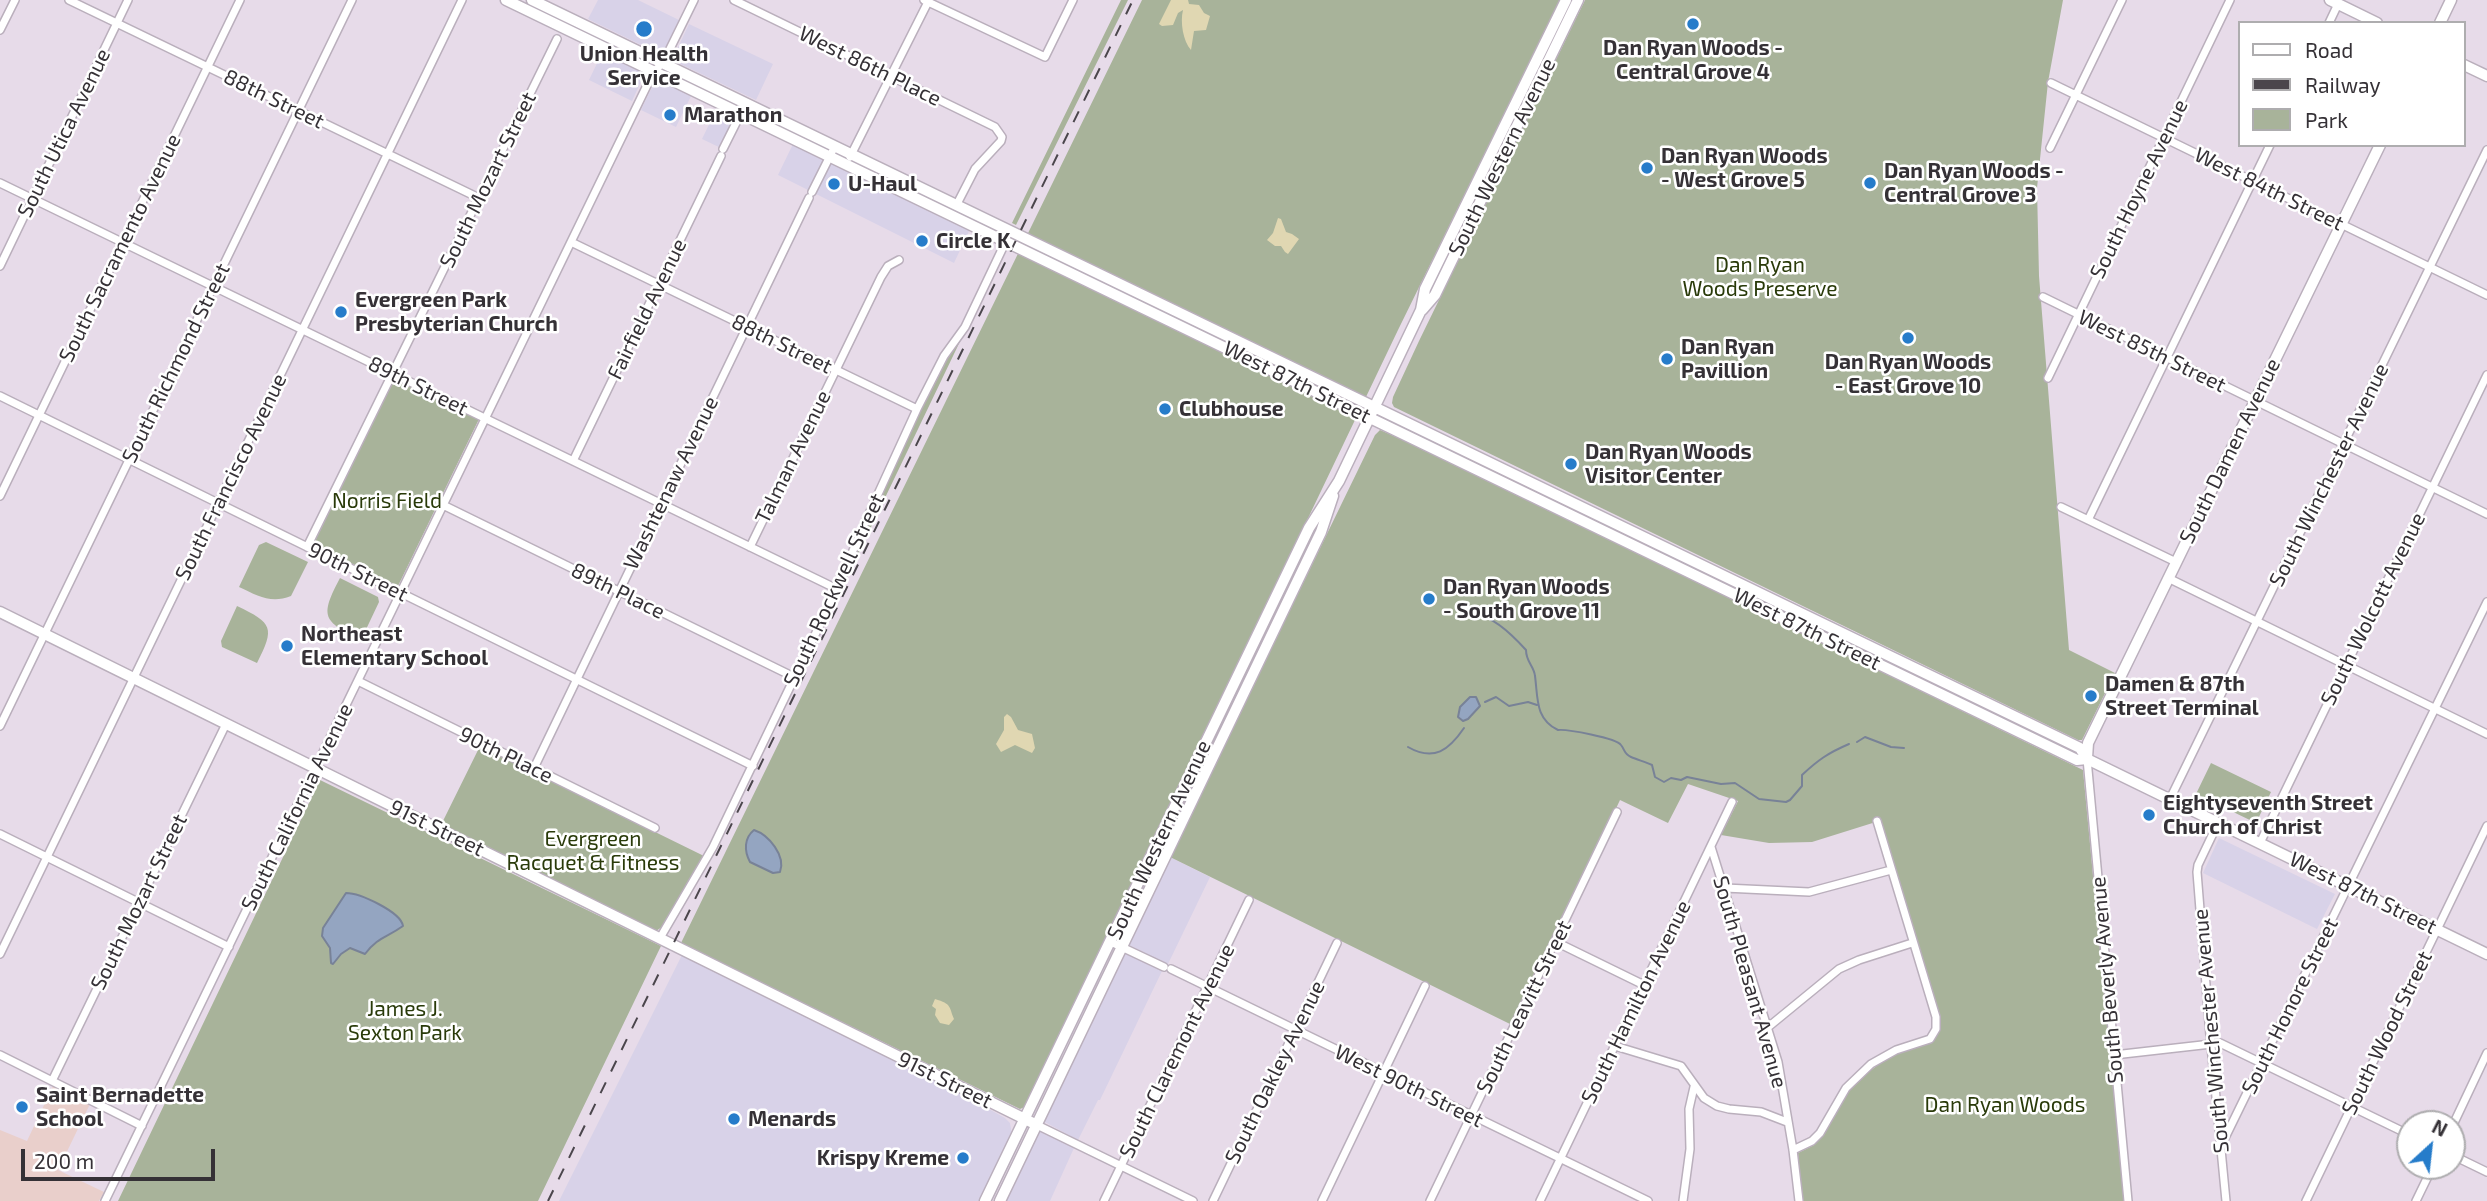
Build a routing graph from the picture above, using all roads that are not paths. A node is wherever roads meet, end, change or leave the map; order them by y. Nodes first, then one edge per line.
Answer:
1 (15, 0) edge
2 (69, 0) edge
3 (128, 0) edge
4 (240, 0) edge
5 (352, 0) edge
6 (462, 0) edge
7 (506, 0) edge
8 (532, 0) edge
9 (694, 0) edge
10 (734, 0) edge
11 (1073, 0) edge
12 (1566, 0) edge
13 (1578, 0) edge
14 (2122, 0) edge
15 (2230, 0) edge
16 (2451, 0) edge
17 (927, 1) edge
18 (2334, 2) edge
19 (2329, 21) edge
20 (2373, 21) edge
21 (2441, 21) edge
22 (117, 23) junction
23 (0, 30) edge
24 (557, 39) dead end
25 (663, 63) junction
26 (2466, 66) edge
27 (208, 67) junction
28 (654, 71) junction
29 (892, 76) junction
30 (2487, 76) edge
31 (2051, 83) dead end
32 (2076, 95) junction
33 (298, 110) junction
34 (741, 113) junction
35 (2164, 138) junction
36 (835, 146) junction
37 (2269, 147) edge
38 (2379, 147) edge
39 (2050, 148) dead end
40 (2487, 150) edge
41 (388, 154) junction
42 (852, 154) junction
43 (830, 156) junction
44 (847, 164) junction
45 (2252, 181) junction
46 (0, 183) edge
47 (914, 184) junction
48 (909, 194) junction
49 (479, 198) junction
50 (32, 199) junction
51 (957, 204) junction
52 (2341, 225) junction
53 (1006, 241) junction
54 (571, 242) junction
55 (122, 243) junction
56 (898, 260) dead end
57 (0, 266) edge
58 (2430, 267) junction
59 (659, 284) junction
60 (213, 286) junction
61 (2487, 295) edge
62 (2043, 297) dead end
63 (1422, 310) junction
64 (2078, 315) junction
65 (747, 327) junction
66 (302, 330) junction
67 (2166, 358) junction
68 (835, 370) junction
69 (392, 374) junction
70 (2487, 375) edge
71 (2048, 378) dead end
72 (0, 396) edge
73 (2255, 401) junction
74 (1375, 406) junction
75 (918, 410) junction
76 (39, 415) junction
77 (1370, 417) junction
78 (485, 419) junction
79 (2343, 444) junction
80 (129, 460) junction
81 (573, 461) junction
82 (1339, 481) junction
83 (2432, 488) junction
84 (0, 496) edge
85 (218, 503) junction
86 (661, 504) junction
87 (443, 505) junction
88 (2061, 507) dead end
89 (2487, 514) edge
90 (2088, 520) junction
91 (307, 547) junction
92 (750, 547) junction
93 (2176, 562) junction
94 (2168, 578) junction
95 (836, 589) junction
96 (619, 592) junction
97 (400, 593) junction
98 (2487, 602) edge
99 (0, 612) edge
100 (2257, 621) junction
101 (45, 634) junction
102 (2346, 664) junction
103 (134, 677) junction
104 (794, 677) junction
105 (577, 679) junction
106 (358, 681) junction
107 (2435, 708) junction
108 (226, 724) junction
109 (0, 726) edge
110 (2487, 734) edge
111 (2087, 759) junction
112 (753, 766) junction
113 (316, 768) junction
114 (534, 768) junction
115 (2170, 799) junction
116 (1732, 802) dead end
117 (1617, 812) dead end
118 (1877, 821) dead end
119 (2218, 823) junction
120 (2487, 826) edge
121 (655, 828) dead end
122 (0, 834) edge
123 (2260, 844) junction
124 (1711, 847) junction
125 (47, 857) junction
126 (1891, 870) junction
127 (2349, 887) junction
128 (1725, 888) junction
129 (1249, 900) dead end
130 (139, 903) junction
131 (2437, 930) junction
132 (660, 938) junction
133 (1111, 942) junction
134 (1337, 943) dead end
135 (1556, 943) junction
136 (1912, 943) junction
137 (229, 947) junction
138 (1122, 948) junction
139 (0, 954) edge
140 (2487, 954) edge
141 (1644, 985) junction
142 (1425, 986) dead end
143 (1207, 987) junction
144 (1767, 1028) junction
145 (1295, 1030) junction
146 (2210, 1044) junction
147 (1615, 1046) junction
148 (2487, 1053) edge
149 (0, 1055) edge
150 (2114, 1055) junction
151 (2262, 1063) junction
152 (1383, 1074) junction
153 (52, 1081) junction
154 (1694, 1087) junction
155 (2352, 1107) junction
156 (2460, 1110) edge
157 (1471, 1116) junction
158 (1025, 1119) junction
159 (1787, 1122) junction
160 (142, 1125) junction
161 (1037, 1125) junction
162 (2396, 1128) edge
163 (2221, 1146) junction
164 (1793, 1150) junction
165 (1560, 1159) junction
166 (2466, 1162) edge
167 (1121, 1166) junction
168 (2487, 1172) edge
169 (2426, 1180) edge
170 (105, 1201) edge
171 (985, 1201) edge
172 (1000, 1201) edge
173 (1104, 1201) edge
174 (1193, 1201) edge
175 (1213, 1201) edge
176 (1322, 1201) edge
177 (1430, 1201) edge
178 (1540, 1201) edge
179 (1647, 1201) edge
180 (1683, 1201) edge
181 (1799, 1201) edge
182 (2128, 1201) edge
183 (2226, 1201) edge
184 (2306, 1201) edge
185 (2416, 1201) edge

1 - 23 street
2 - 22 street, 88th Street
3 - 22 street, South Utica Avenue
4 - 27 street, South Sacramento Avenue
5 - 33 street, South Richmond Street
6 - 41 street, South Francisco Avenue
7 - 28 main road, West 87th Street
8 - 25 main road, West 87th Street
9 - 25 street, South California Avenue
10 - 29 street, West 86th Place
11 - 17 street
12 - 63 main road, South Western Avenue
13 - 63 main road, South Western Avenue
14 - 32 street
15 - 35 street, South Hoyne Avenue
16 - 21 main road
17 - 29 street
18 - 19 street
18 - 20 main road
22 - 27 street, 88th Street
22 - 50 street, South Utica Avenue
24 - 49 street, South Mozart Street
25 - 28 street, South California Avenue
25 - 36 main road, West 87th Street
26 - 30 main road
27 - 33 street, 88th Street
27 - 55 street, South Sacramento Avenue
28 - 34 main road, West 87th Street
28 - 54 street, South California Avenue
29 - 42 street
29 - 51 street, West 86th Place
31 - 32 street, West 84th Street
32 - 35 street, West 84th Street
32 - 39 street
33 - 41 street, 88th Street
33 - 60 street, South Richmond Street
34 - 43 main road, West 87th Street
34 - 59 street, Fairfield Avenue
35 - 45 street, West 84th Street
35 - 64 street, South Hoyne Avenue
36 - 42 main road, West 87th Street
36 - 43 street, Washtenaw Avenue
37 - 45 street
38 - 52 main road, South Damen Avenue
40 - 58 street, South Winchester Avenue
41 - 49 street, 88th Street
41 - 66 street, South Francisco Avenue
42 - 44 street
42 - 47 main road, West 87th Street
43 - 44 main road, West 87th Street
43 - 65 street, Washtenaw Avenue
44 - 48 main road, West 87th Street
45 - 52 street, West 84th Street
45 - 67 street
46 - 50 street, 89th Street
47 - 48 main road
47 - 51 main road, West 87th Street
48 - 53 main road, West 87th Street
49 - 69 street, South Mozart Street
50 - 55 street, 89th Street
50 - 57 street, South Utica Avenue
51 - 74 main road, West 87th Street
52 - 58 street, West 84th Street
52 - 73 main road, South Damen Avenue
53 - 75 street, South Rockwell Street
53 - 77 main road, West 87th Street
54 - 59 street, 88th Street
54 - 78 street, South California Avenue
55 - 60 street, 89th Street
55 - 76 street, South Sacramento Avenue
56 - 68 street, Talman Avenue
58 - 61 street, West 84th Street
58 - 79 street, South Winchester Avenue
59 - 65 street, 88th Street
59 - 81 street, Fairfield Avenue
60 - 66 street, 89th Street
60 - 80 street, South Richmond Street
62 - 64 street, West 85th Street
63 - 74 main road, South Western Avenue
64 - 67 street, West 85th Street
64 - 71 street, South Hoyne Avenue
65 - 68 street, 88th Street
65 - 86 street, Washtenaw Avenue
66 - 69 street, 89th Street
66 - 85 street, South Francisco Avenue
67 - 73 street, West 85th Street
67 - 90 street
68 - 75 street, 88th Street
68 - 92 street, Talman Avenue
69 - 78 street, 89th Street
69 - 91 street, South Mozart Street
70 - 83 street, South Wolcott Avenue
72 - 76 street, 90th Street
73 - 79 street, West 85th Street
73 - 93 main road, South Damen Avenue
74 - 77 main road, South Western Avenue
74 - 111 main road, West 87th Street
75 - 95 street, South Rockwell Street
76 - 80 street, 90th Street
76 - 84 street, South Sacramento Avenue
77 - 82 main road, South Western Avenue
77 - 111 main road, West 87th Street
78 - 81 street, 89th Street
78 - 87 street, South California Avenue
79 - 83 street, West 85th Street
79 - 100 street, South Winchester Avenue
80 - 85 street, 90th Street
80 - 101 street, South Richmond Street
81 - 86 street, 89th Street
82 - 133 main road, South Western Avenue
82 - 138 main road, South Western Avenue
83 - 89 street, West 85th Street
83 - 102 street, South Wolcott Avenue
85 - 91 street, 90th Street
85 - 103 street, South Francisco Avenue
86 - 92 street, 89th Street
86 - 96 street, Washtenaw Avenue
87 - 96 street, 89th Place
87 - 97 street, South California Avenue
88 - 90 street
90 - 93 street
91 - 97 street, 90th Street
92 - 95 street, 89th Street
93 - 94 main road, South Damen Avenue
94 - 100 street
94 - 111 main road, South Damen Avenue
95 - 104 street, South Rockwell Street
96 - 104 street, 89th Place
96 - 105 street, Washtenaw Avenue
97 - 105 street, 90th Street
97 - 106 street, South California Avenue
98 - 107 street, South Honore Street
99 - 101 main road, 91st Street
100 - 102 street
100 - 115 street, South Winchester Avenue
101 - 103 main road, 91st Street
101 - 109 street, South Richmond Street
102 - 107 street
102 - 123 street, South Wolcott Avenue
103 - 108 main road, 91st Street
103 - 125 street, South Francisco Avenue
104 - 112 street, South Rockwell Street
105 - 112 street, 90th Street
105 - 114 street, Washtenaw Avenue
106 - 113 street, South California Avenue
106 - 114 street, 90th Place
107 - 110 street
107 - 127 street, South Honore Street
108 - 113 main road, 91st Street
108 - 130 street, South Mozart Street
111 - 115 main road, West 87th Street
111 - 150 street, South Beverly Avenue
112 - 132 street, South Rockwell Street
113 - 132 main road, 91st Street
113 - 137 street, South California Avenue
114 - 121 street, 90th Place
115 - 119 main road, West 87th Street
116 - 124 street, South Hamilton Avenue
117 - 135 street, South Leavitt Street
118 - 126 street
119 - 123 main road, West 87th Street
119 - 146 street, South Winchester Avenue
120 - 131 street, South Wood Street
122 - 125 street
123 - 127 main road, West 87th Street
124 - 128 street, South Pleasant Avenue
124 - 141 street, South Hamilton Avenue
125 - 130 street
125 - 139 street, South Francisco Avenue
126 - 128 street
126 - 136 street
127 - 131 main road, West 87th Street
127 - 151 street, South Honore Street
128 - 144 street, South Pleasant Avenue
129 - 143 street, South Claremont Avenue
130 - 137 street
130 - 153 street, South Mozart Street
131 - 140 main road, West 87th Street
131 - 155 street, South Wood Street
132 - 158 main road, 91st Street
133 - 138 street, West 90th Street
133 - 158 main road, South Western Avenue
134 - 145 street, South Oakley Avenue
135 - 141 street
135 - 157 street, South Leavitt Street
136 - 144 street
136 - 164 street
137 - 160 street, South California Avenue
138 - 143 street, West 90th Street
138 - 161 main road, South Western Avenue
141 - 147 street, South Hamilton Avenue
142 - 152 street
143 - 145 street, West 90th Street
143 - 167 street, South Claremont Avenue
144 - 159 street, South Pleasant Avenue
145 - 152 street, West 90th Street
145 - 175 street, South Oakley Avenue
146 - 150 street
146 - 151 street
146 - 163 street, South Winchester Avenue
147 - 154 street
147 - 165 street, South Hamilton Avenue
148 - 156 street
149 - 153 street
150 - 182 street, South Beverly Avenue
151 - 155 street
151 - 163 street, South Honore Street
152 - 157 street, West 90th Street
152 - 176 street
153 - 160 street
154 - 159 street
154 - 180 street
155 - 162 street
155 - 184 street, South Wood Street
157 - 165 street, West 90th Street
157 - 177 street, South Leavitt Street
158 - 161 main road, 91st Street
158 - 171 main road, South Western Avenue
159 - 164 street, South Pleasant Avenue
160 - 170 street, South California Avenue
161 - 167 street
161 - 172 main road, South Western Avenue
163 - 183 street, South Winchester Avenue
164 - 181 street, South Pleasant Avenue
165 - 178 street, South Hamilton Avenue
165 - 179 street, West 90th Street
166 - 168 street
167 - 173 street, South Claremont Avenue
167 - 174 street
169 - 185 street

